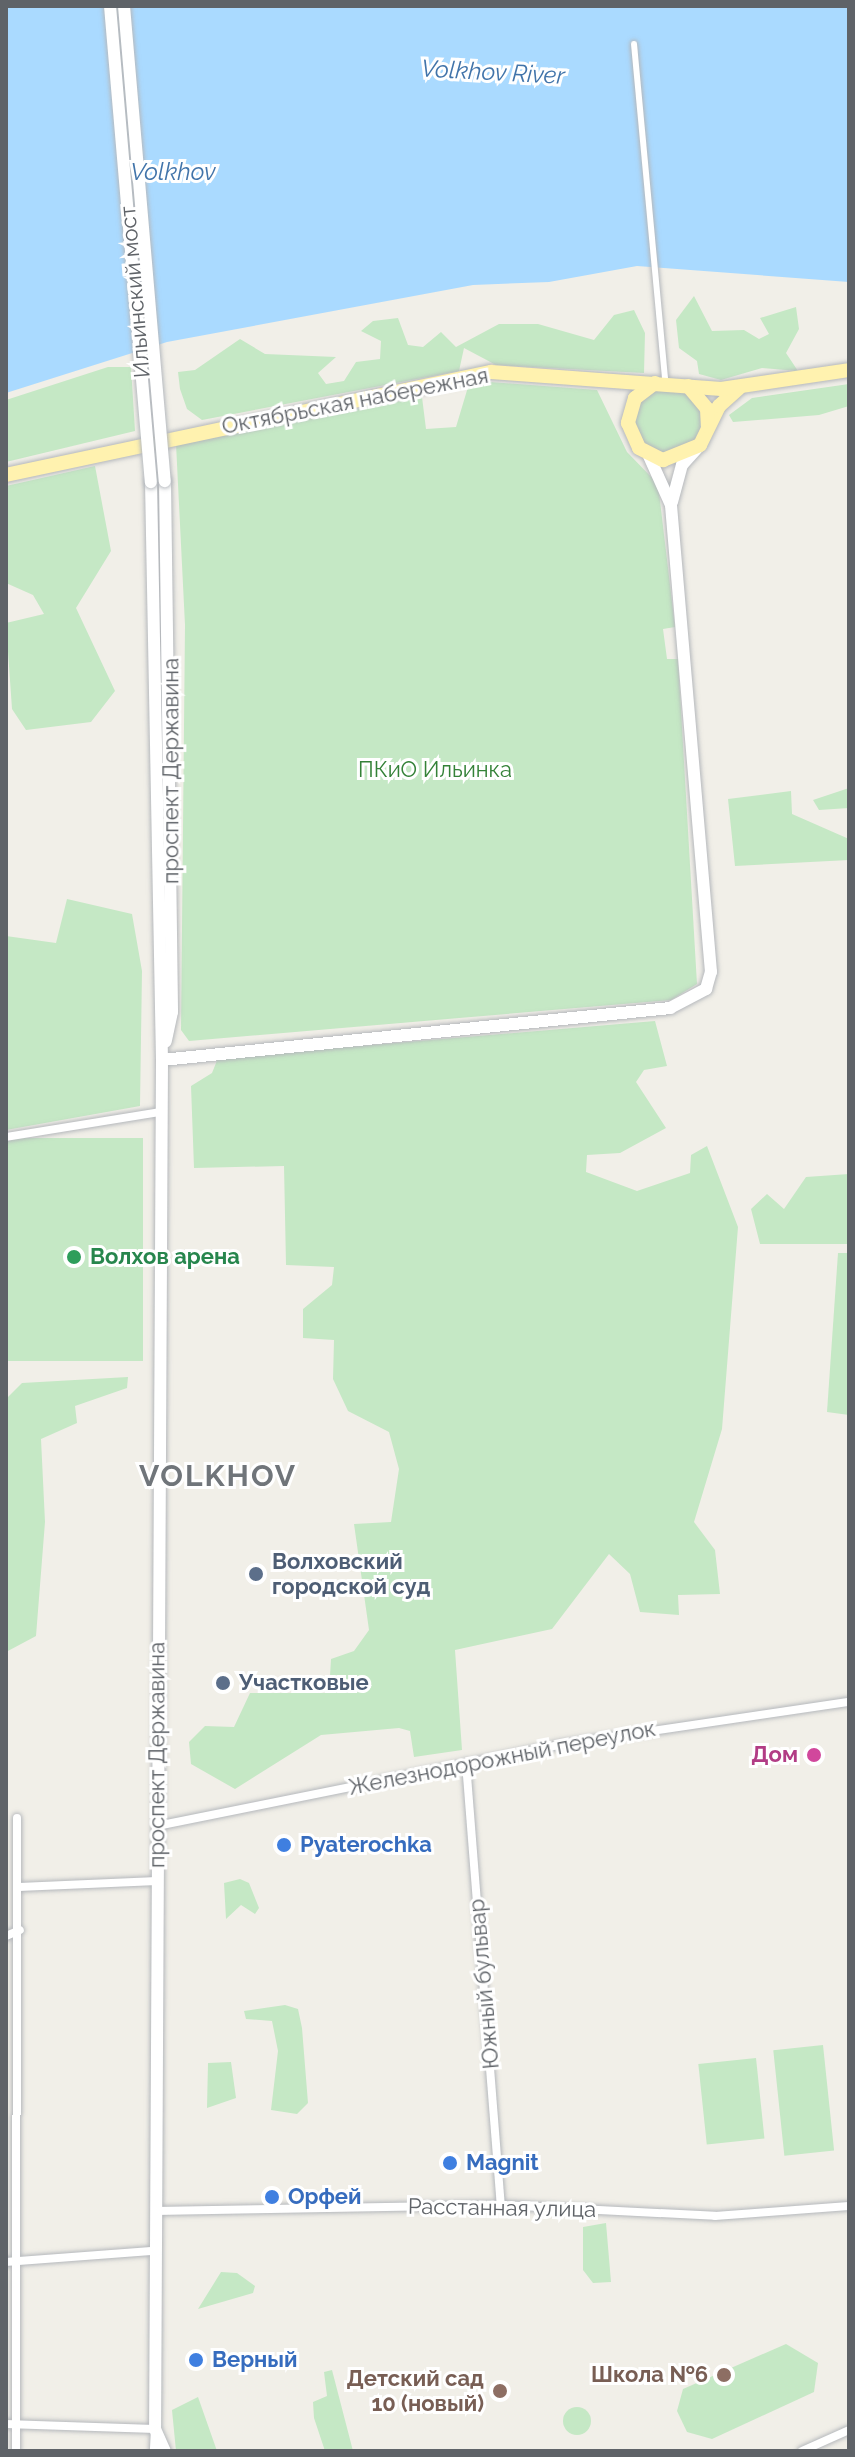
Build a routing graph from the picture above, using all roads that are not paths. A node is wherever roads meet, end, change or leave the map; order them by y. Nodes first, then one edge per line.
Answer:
1 (110, 6) edge
2 (124, 6) edge
3 (634, 44) dead end
4 (849, 370) edge
5 (594, 381) junction
6 (660, 382) junction
7 (685, 384) junction
8 (739, 388) junction
9 (630, 410) junction
10 (708, 426) junction
11 (700, 445) junction
12 (649, 456) junction
13 (6, 475) edge
14 (165, 481) joint
15 (151, 482) joint
16 (671, 505) junction
17 (162, 1060) junction
18 (160, 1112) junction
19 (6, 1137) edge
20 (849, 1702) edge
21 (466, 1763) junction
22 (17, 1818) dead end
23 (157, 1826) junction
24 (6, 1865) edge
25 (18, 1865) junction
26 (157, 1881) junction
27 (19, 1887) junction
28 (20, 1930) junction
29 (6, 1936) edge
30 (501, 2205) junction
31 (849, 2206) edge
32 (154, 2211) junction
33 (154, 2251) junction
34 (10, 2262) edge
35 (10, 2424) edge
36 (155, 2429) junction
37 (849, 2430) edge
38 (16, 2451) edge
39 (154, 2451) edge
40 (165, 2451) edge
41 (802, 2451) edge

1 - 15 main road, Ильинский мост, bridge
2 - 14 main road, Ильинский мост, bridge
3 - 6 street
4 - 8 main road, Октябрьская набережная
5 - 6 main road, Октябрьская набережная
5 - 9 main road
5 - 13 main road, Октябрьская набережная
6 - 7 main road, Октябрьская набережная
6 - 9 main road
7 - 8 main road, Октябрьская набережная
7 - 10 main road
8 - 10 main road
9 - 12 main road
10 - 11 main road
11 - 12 main road
11 - 16 main road
12 - 16 main road
14 - 17 main road, проспект Державина
15 - 17 main road, проспект Державина
16 - 17 main road
17 - 18 main road, проспект Державина
18 - 19 street
18 - 23 main road, проспект Державина
20 - 21 street, Железнодорожный переулок
21 - 23 street, Железнодорожный переулок
21 - 30 street, Южный бульвар
22 - 25 street
23 - 26 main road, проспект Державина
24 - 25 street
25 - 27 street
26 - 27 street
26 - 32 main road, проспект Державина
27 - 28 street
28 - 29 street
28 - 34 street
30 - 31 street, Расстанная улица
30 - 32 street, Расстанная улица
32 - 33 main road, проспект Державина
33 - 34 street
33 - 36 main road, проспект Державина
34 - 35 street
35 - 36 street
35 - 38 street
36 - 39 street, проспект Державина
36 - 40 main road
37 - 41 street

